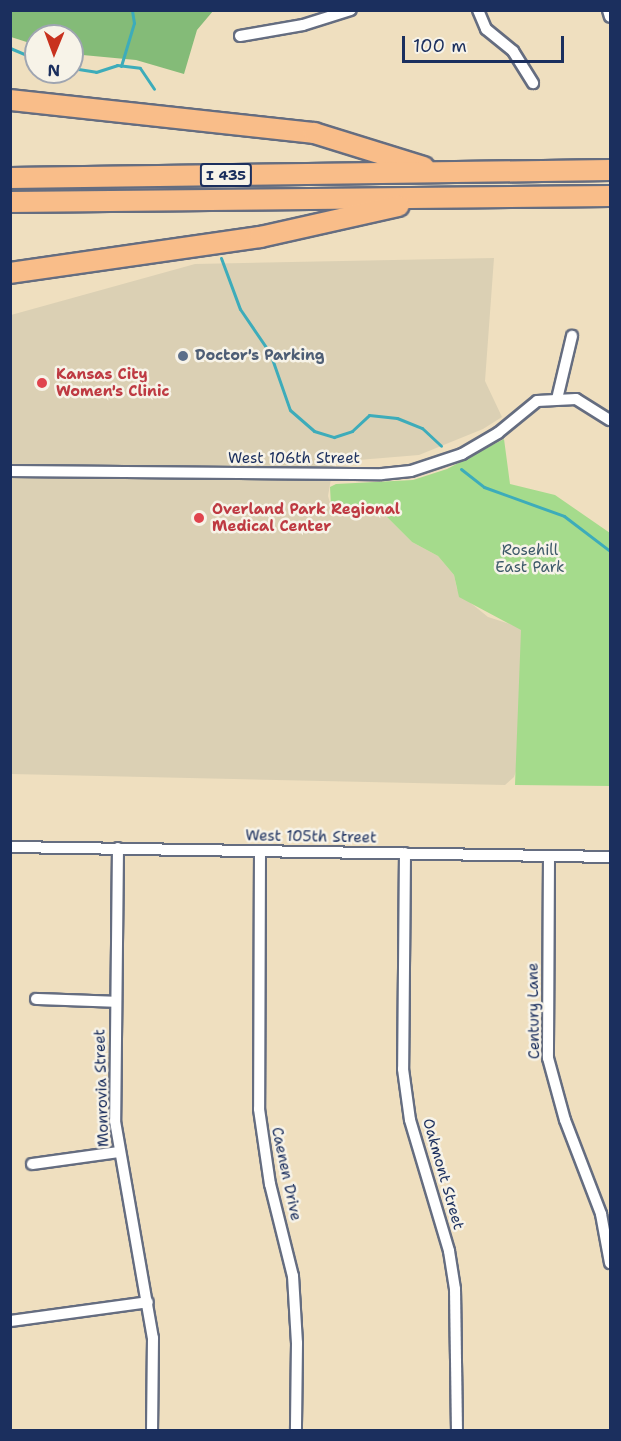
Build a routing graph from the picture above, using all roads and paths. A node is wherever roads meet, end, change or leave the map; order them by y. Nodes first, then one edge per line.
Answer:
1 (351, 10) edge
2 (478, 10) edge
3 (608, 10) edge
4 (610, 17) edge
5 (240, 36) dead end
6 (533, 82) dead end
7 (10, 100) edge
8 (610, 170) edge
9 (441, 172) junction
10 (10, 178) edge
11 (610, 196) edge
12 (437, 198) junction
13 (10, 202) edge
14 (10, 273) edge
15 (572, 336) dead end
16 (557, 399) junction
17 (610, 420) edge
18 (10, 471) edge
19 (10, 847) edge
20 (118, 848) junction
21 (260, 851) junction
22 (405, 853) junction
23 (549, 856) junction
24 (610, 857) edge
25 (36, 999) dead end
26 (116, 1002) junction
27 (119, 1152) junction
28 (32, 1164) dead end
29 (610, 1263) edge
30 (148, 1302) junction
31 (10, 1321) edge
32 (152, 1431) edge
33 (296, 1431) edge
34 (457, 1431) edge

1 - 5 street
2 - 6 street
3 - 4 street
7 - 9 highway
8 - 9 highway, I 435
9 - 10 highway, I 435
11 - 12 highway, I 435
12 - 13 highway, I 435
12 - 14 highway
15 - 16 street
16 - 17 street
16 - 18 street, West 106th Street
19 - 20 street, West 105th Street
20 - 21 street, West 105th Street
20 - 26 street, Monrovia Street
21 - 22 street, West 105th Street
21 - 33 street, Caenen Drive
22 - 23 street, West 105th Street
22 - 34 street, Oakmont Street
23 - 24 street, West 105th Street
23 - 29 street, Century Lane
25 - 26 street
26 - 27 street, Monrovia Street
27 - 28 street
27 - 30 street, Monrovia Street
30 - 31 street
30 - 32 street, Monrovia Street

